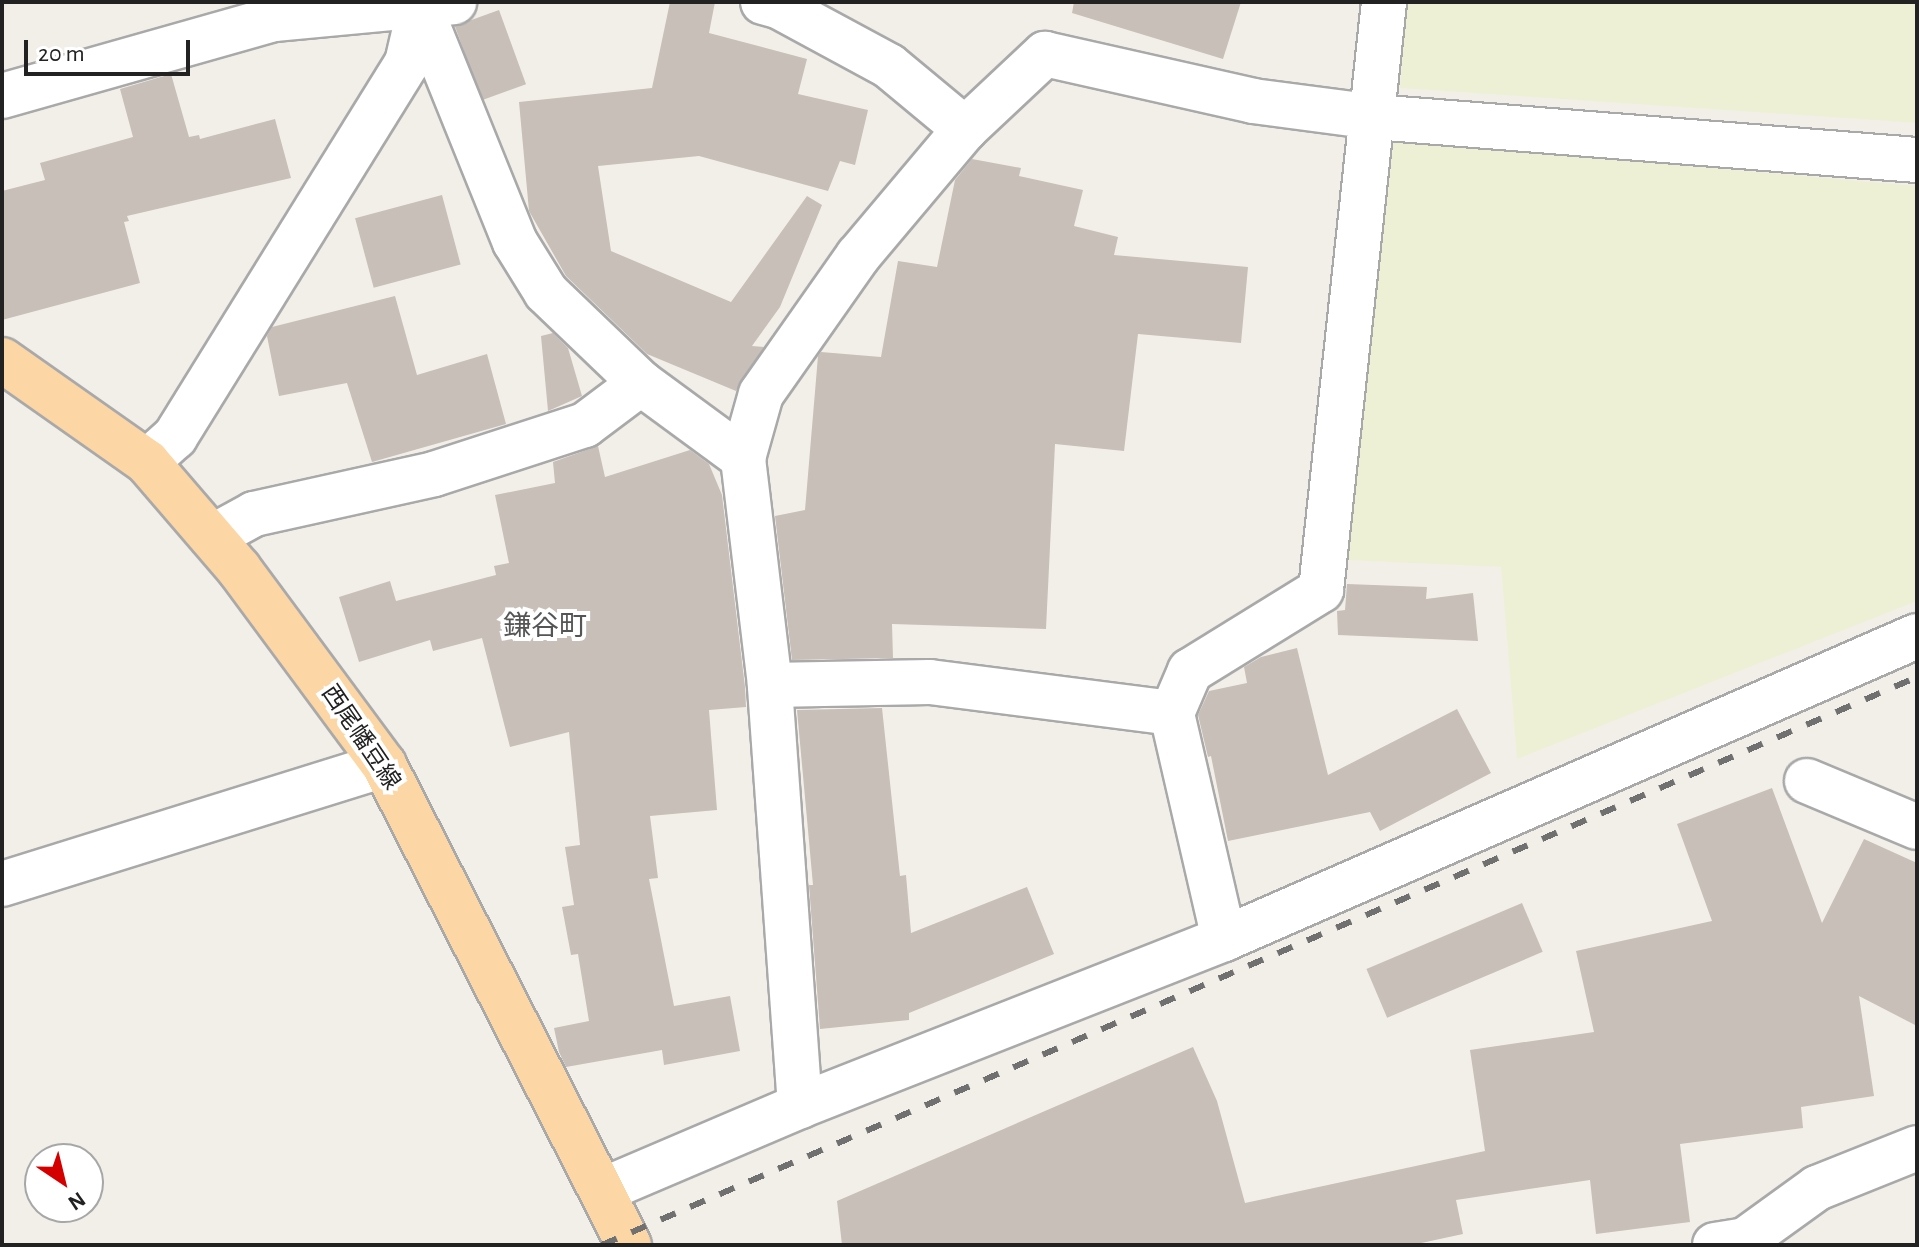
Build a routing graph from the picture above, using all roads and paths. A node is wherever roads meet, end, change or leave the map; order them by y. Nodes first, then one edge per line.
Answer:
1 (763, 2) edge
2 (1384, 2) edge
3 (431, 4) edge
4 (2, 96) edge
5 (1374, 117) junction
6 (965, 129) junction
7 (1917, 160) edge
8 (2, 360) edge
9 (641, 383) junction
10 (743, 458) junction
11 (147, 462) junction
12 (212, 537) junction
13 (1917, 636) edge
14 (770, 685) junction
15 (1172, 713) junction
16 (384, 765) junction
17 (1807, 781) dead end
18 (1917, 827) edge
19 (2, 884) edge
20 (1224, 939) junction
21 (800, 1106) junction
22 (1917, 1148) edge
23 (603, 1190) junction
24 (629, 1245) edge
25 (1715, 1245) edge

1 - 6 street
2 - 5 street
3 - 4 street
3 - 9 street
3 - 11 street
5 - 6 street
5 - 7 street
5 - 15 street
6 - 10 street
8 - 11 main road, 西尾幡豆線
9 - 10 street
9 - 12 street
10 - 14 street
11 - 12 main road, 西尾幡豆線
12 - 16 main road, 西尾幡豆線
13 - 20 street
14 - 15 street
14 - 21 street
15 - 20 street
16 - 19 street
16 - 23 main road, 西尾幡豆線
17 - 18 street
20 - 21 street
21 - 23 street
22 - 25 street
23 - 24 main road, 西尾幡豆線

